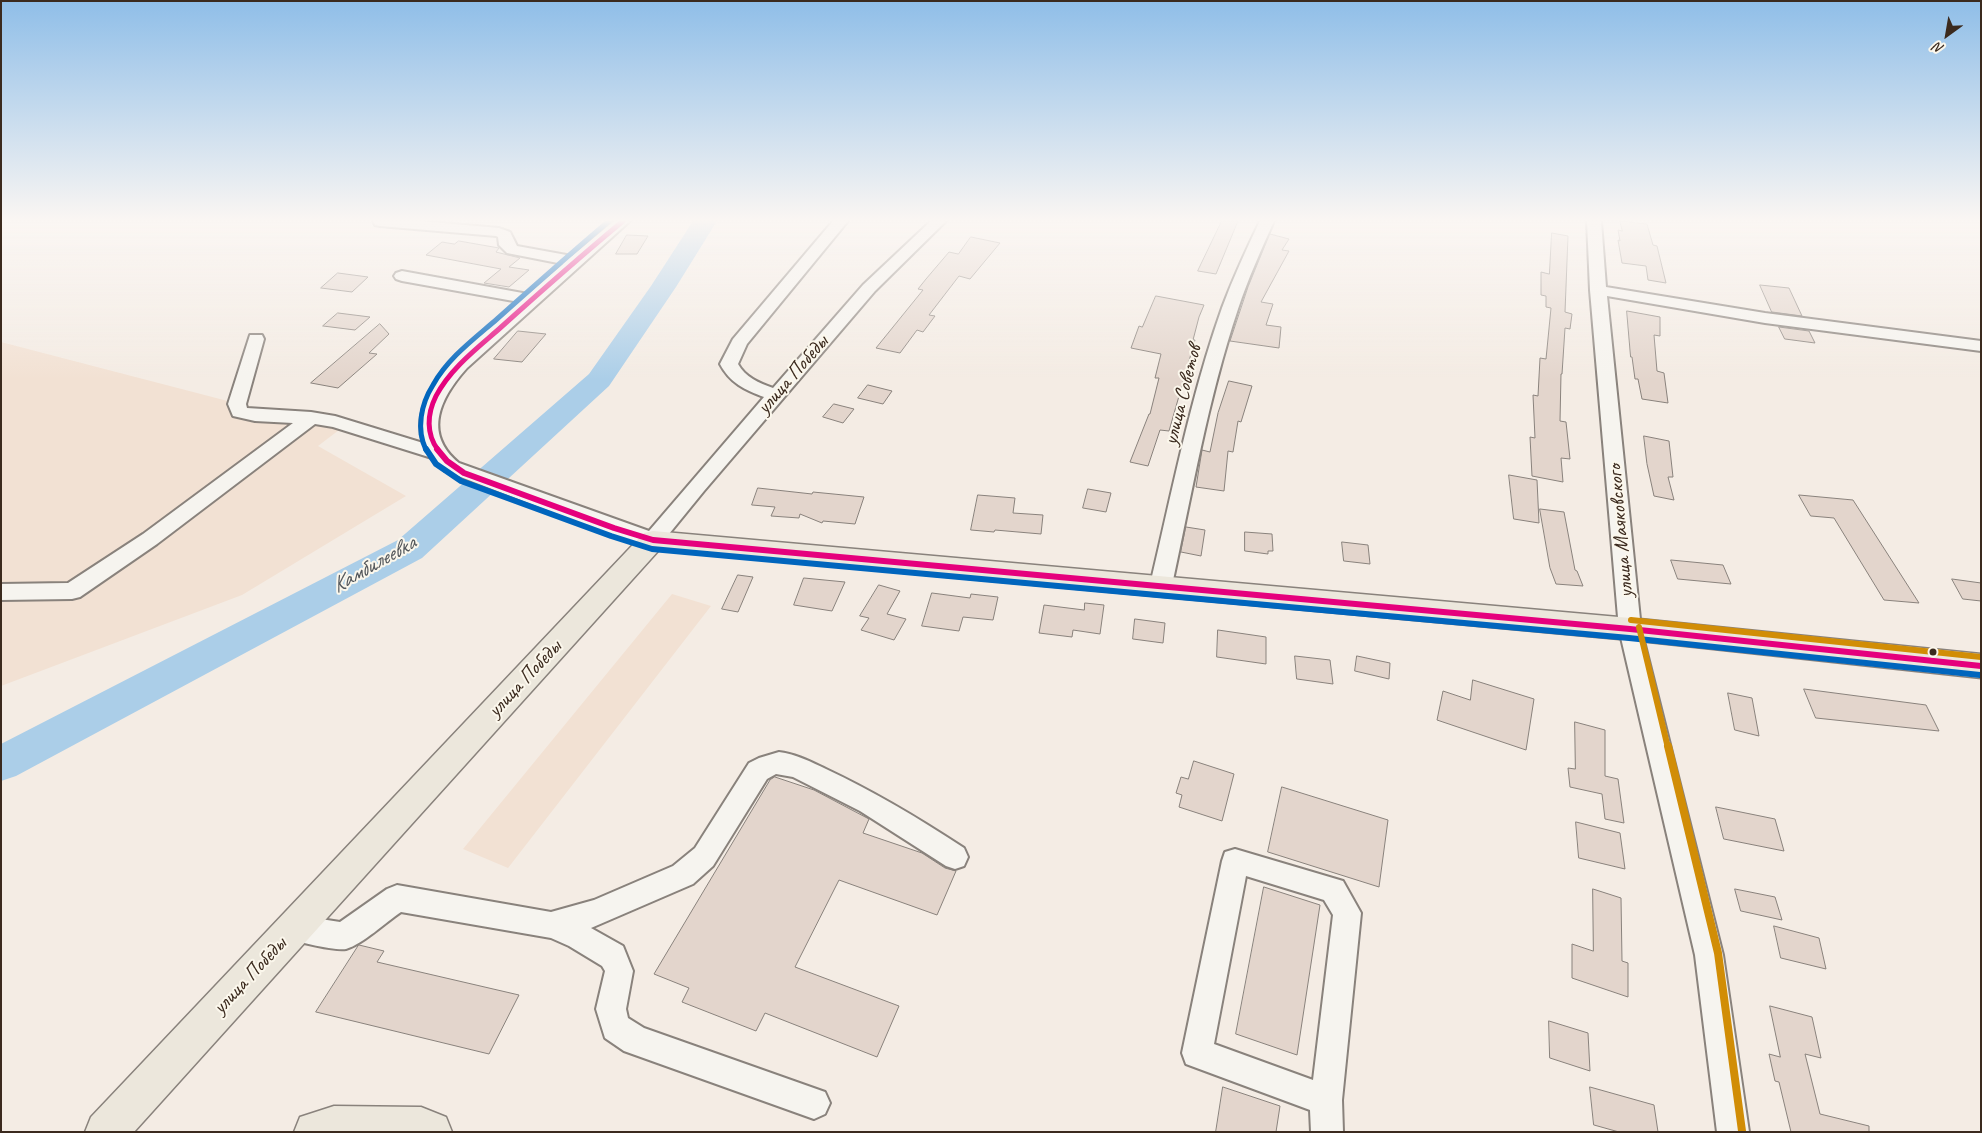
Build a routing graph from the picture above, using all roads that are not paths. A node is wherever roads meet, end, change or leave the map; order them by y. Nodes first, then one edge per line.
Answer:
1 (560, 274) edge
2 (797, 274) edge
3 (884, 274) edge
4 (1242, 274) edge
5 (1597, 274) edge
6 (402, 276) dead end
7 (1598, 290) junction
8 (532, 299) junction
9 (256, 339) dead end
10 (1981, 346) edge
11 (776, 395) junction
12 (311, 418) junction
13 (437, 453) junction
14 (653, 540) junction
15 (1161, 585) junction
16 (1, 592) edge
17 (1630, 629) junction
18 (1981, 666) edge
19 (955, 857) dead end
20 (551, 924) junction
21 (295, 928) junction
22 (1326, 1100) junction
23 (814, 1103) dead end
24 (106, 1132) edge
25 (315, 1132) edge
26 (431, 1132) edge
27 (1327, 1132) edge
28 (1733, 1132) edge

1 - 8 street
2 - 11 street
3 - 11 street, улица Победы
4 - 15 street, улица Советов
5 - 7 street, улица Маяковского
6 - 8 street
7 - 10 street
7 - 17 street, улица Маяковского
8 - 13 street
9 - 12 street
11 - 14 street, улица Победы
12 - 13 street
12 - 16 street
13 - 14 street
14 - 15 main road
14 - 21 main road, улица Победы
15 - 17 main road
17 - 18 main road
17 - 28 street, улица Маяковского
19 - 20 street
20 - 21 street
20 - 23 street
21 - 24 main road, улица Победы
22 - 22 street
22 - 27 street
25 - 26 main road

